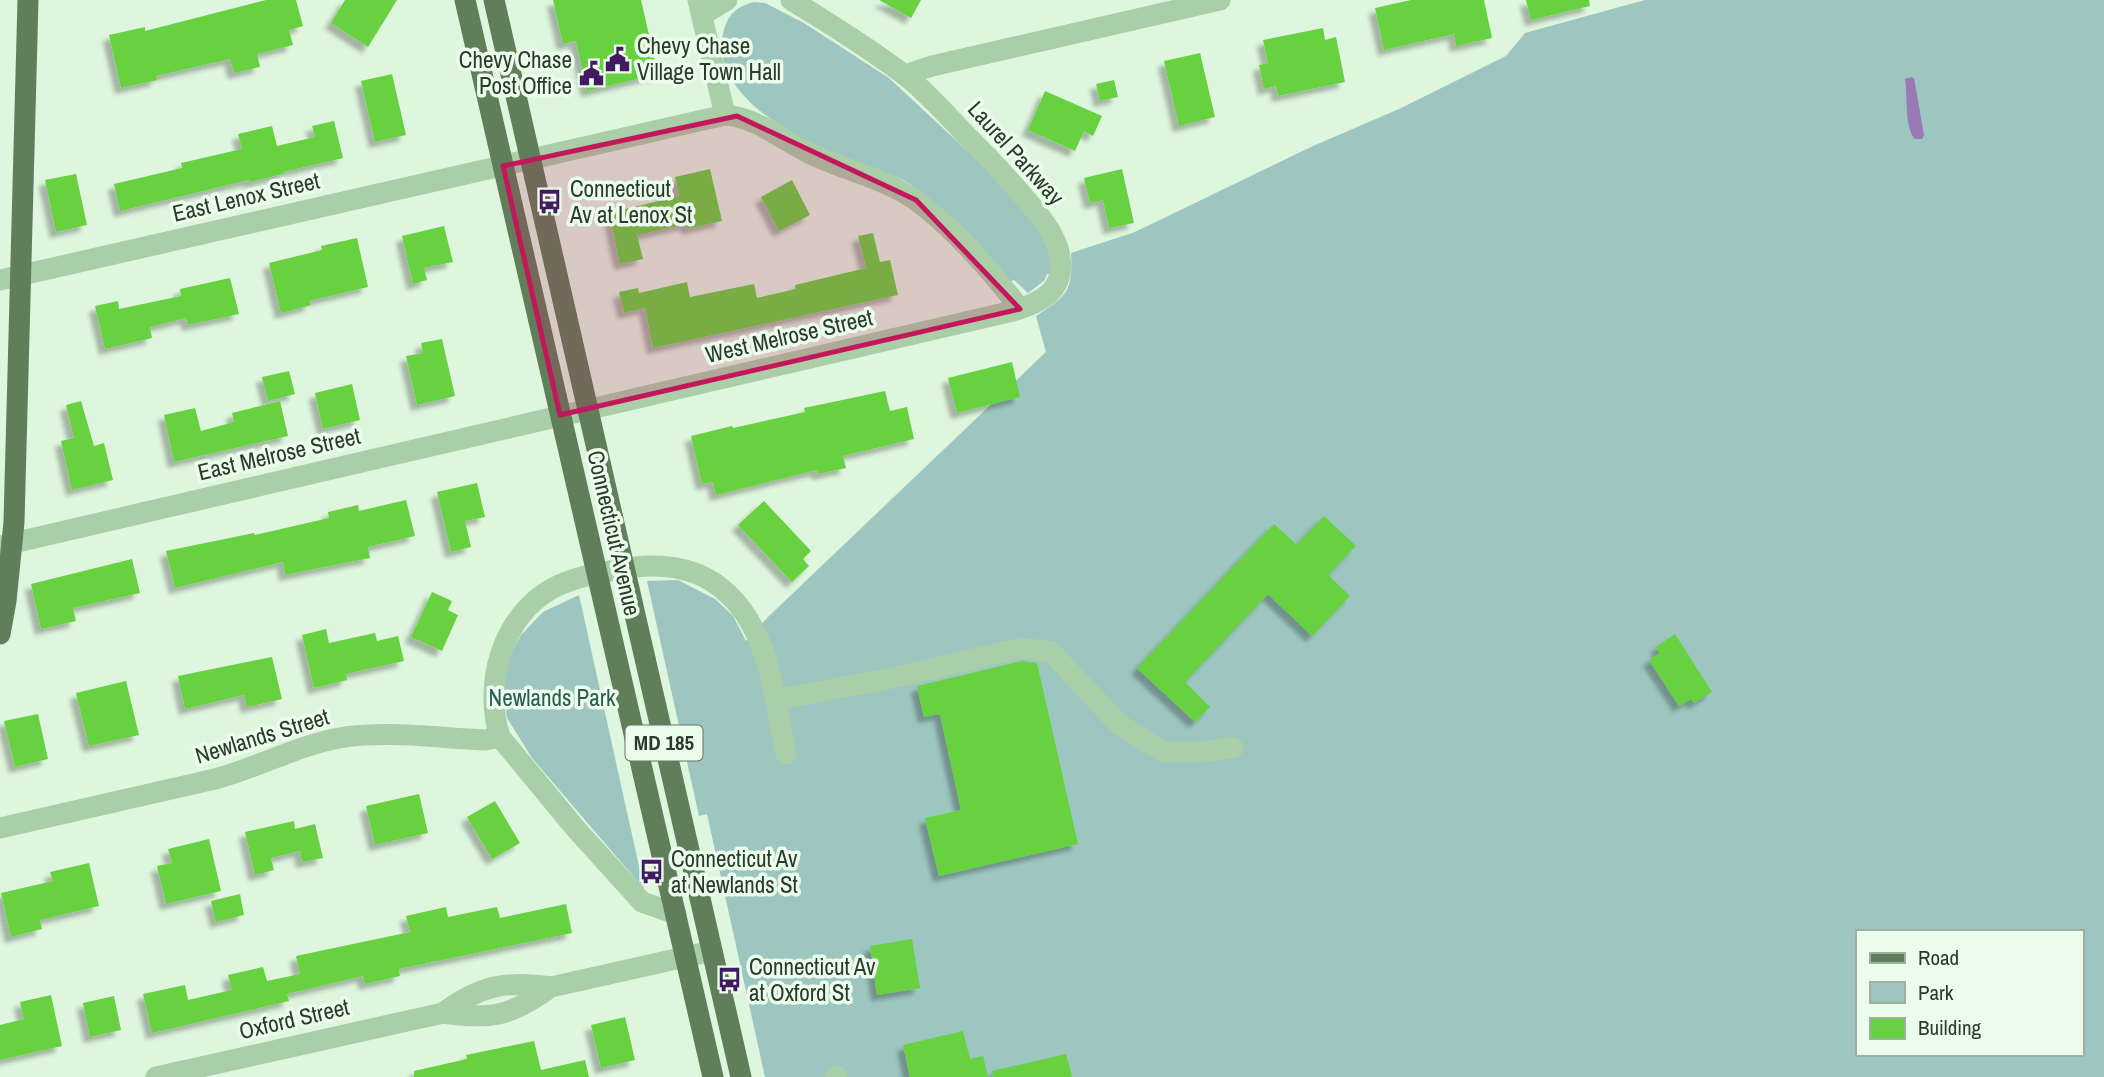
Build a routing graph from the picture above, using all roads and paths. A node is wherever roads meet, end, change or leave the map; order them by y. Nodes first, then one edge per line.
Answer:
1 (29, 0) edge
2 (465, 0) edge
3 (494, 0) edge
4 (727, 0) edge
5 (791, 0) edge
6 (1220, 0) edge
7 (700, 7) edge
8 (905, 75) junction
9 (725, 115) junction
10 (531, 160) junction
11 (503, 166) junction
12 (10, 278) edge
13 (1020, 309) junction
14 (573, 412) junction
15 (6, 544) edge
16 (609, 572) junction
17 (0, 634) edge
18 (775, 700) junction
19 (500, 737) junction
20 (1233, 748) dead end
21 (786, 754) dead end
22 (0, 828) edge
23 (676, 914) junction
24 (712, 951) junction
25 (686, 957) junction
26 (156, 1077) edge
27 (713, 1077) edge
28 (741, 1077) edge

1 - 12 main road
2 - 11 main road, Connecticut Avenue / MD 185
3 - 10 main road, Connecticut Avenue / MD 185
4 - 7 street
5 - 8 street, Laurel Parkway
6 - 8 street
7 - 9 street
8 - 13 street, Laurel Parkway
9 - 10 street, East Lenox Street
9 - 13 street
10 - 11 street, East Lenox Street
10 - 14 main road, Connecticut Avenue / MD 185
11 - 12 street, East Lenox Street
11 - 14 main road, Connecticut Avenue / MD 185
12 - 15 main road
13 - 14 street, West Melrose Street
14 - 15 street, East Melrose Street
14 - 16 main road, Connecticut Avenue / MD 185
15 - 17 main road
16 - 18 street
16 - 19 street
16 - 23 main road, Connecticut Avenue / MD 185
16 - 24 main road, Connecticut Avenue / MD 185
18 - 20 street
18 - 21 street
19 - 22 street, Newlands Street
19 - 23 street
23 - 25 main road, Connecticut Avenue / MD 185
24 - 25 street, Oxford Street
24 - 28 main road, Connecticut Avenue / MD 185
25 - 26 street, Oxford Street
25 - 27 main road, Connecticut Avenue / MD 185

